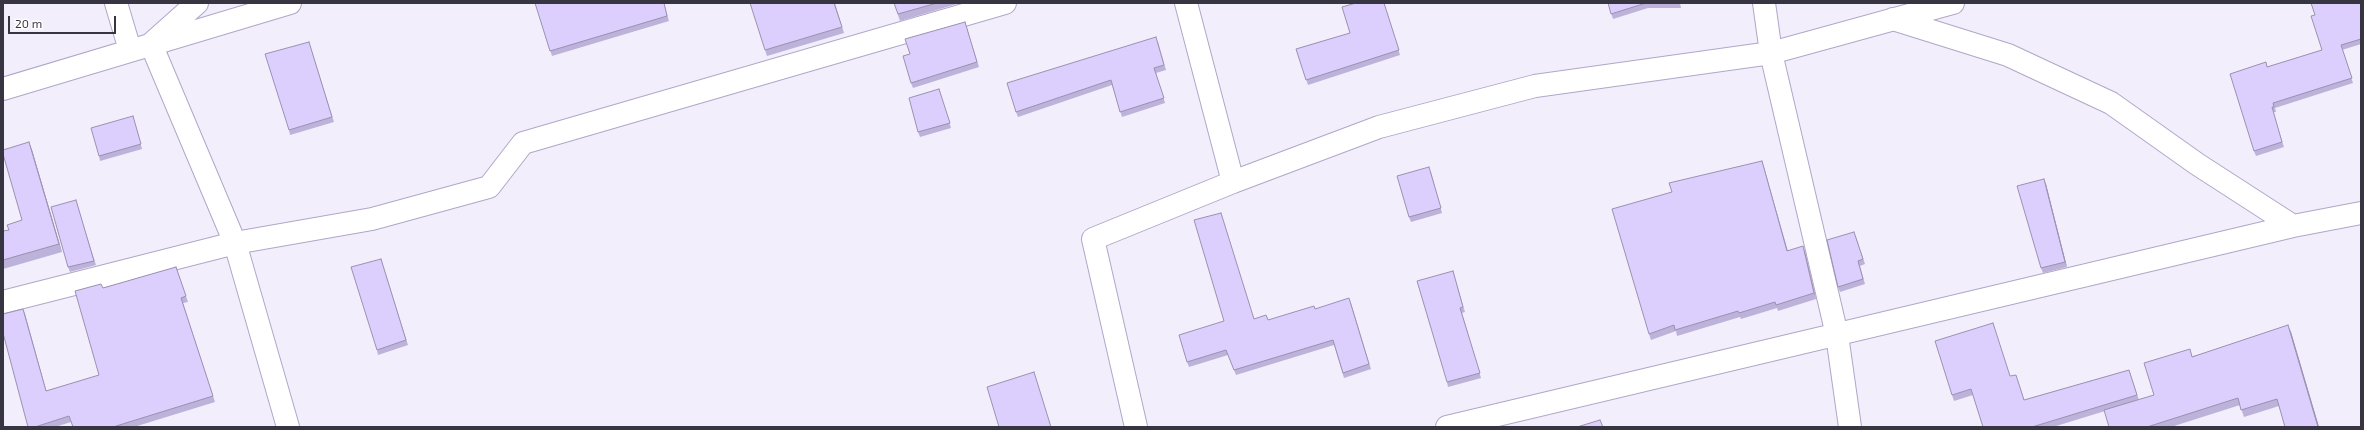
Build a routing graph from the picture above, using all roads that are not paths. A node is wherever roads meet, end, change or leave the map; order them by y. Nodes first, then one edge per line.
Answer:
1 (116, 3) edge
2 (197, 3) edge
3 (290, 3) edge
4 (1005, 3) edge
5 (1186, 3) edge
6 (1764, 3) edge
7 (1953, 3) edge
8 (1893, 19) junction
9 (151, 44) junction
10 (130, 50) junction
11 (1772, 53) junction
12 (3, 89) edge
13 (1233, 182) junction
14 (2361, 214) edge
15 (2293, 226) junction
16 (235, 242) junction
17 (3, 302) edge
18 (1837, 335) junction
19 (288, 427) edge
20 (1136, 427) edge
21 (1447, 427) edge
22 (1850, 427) edge

1 - 10 street
2 - 9 street
3 - 9 street
4 - 16 street
5 - 13 street
6 - 11 street
7 - 8 street
8 - 11 street
8 - 15 street
9 - 10 street
9 - 16 street
10 - 12 street
11 - 13 street
11 - 18 street
13 - 20 street
14 - 15 street
15 - 18 street
16 - 17 street
16 - 19 street
18 - 21 street
18 - 22 street

